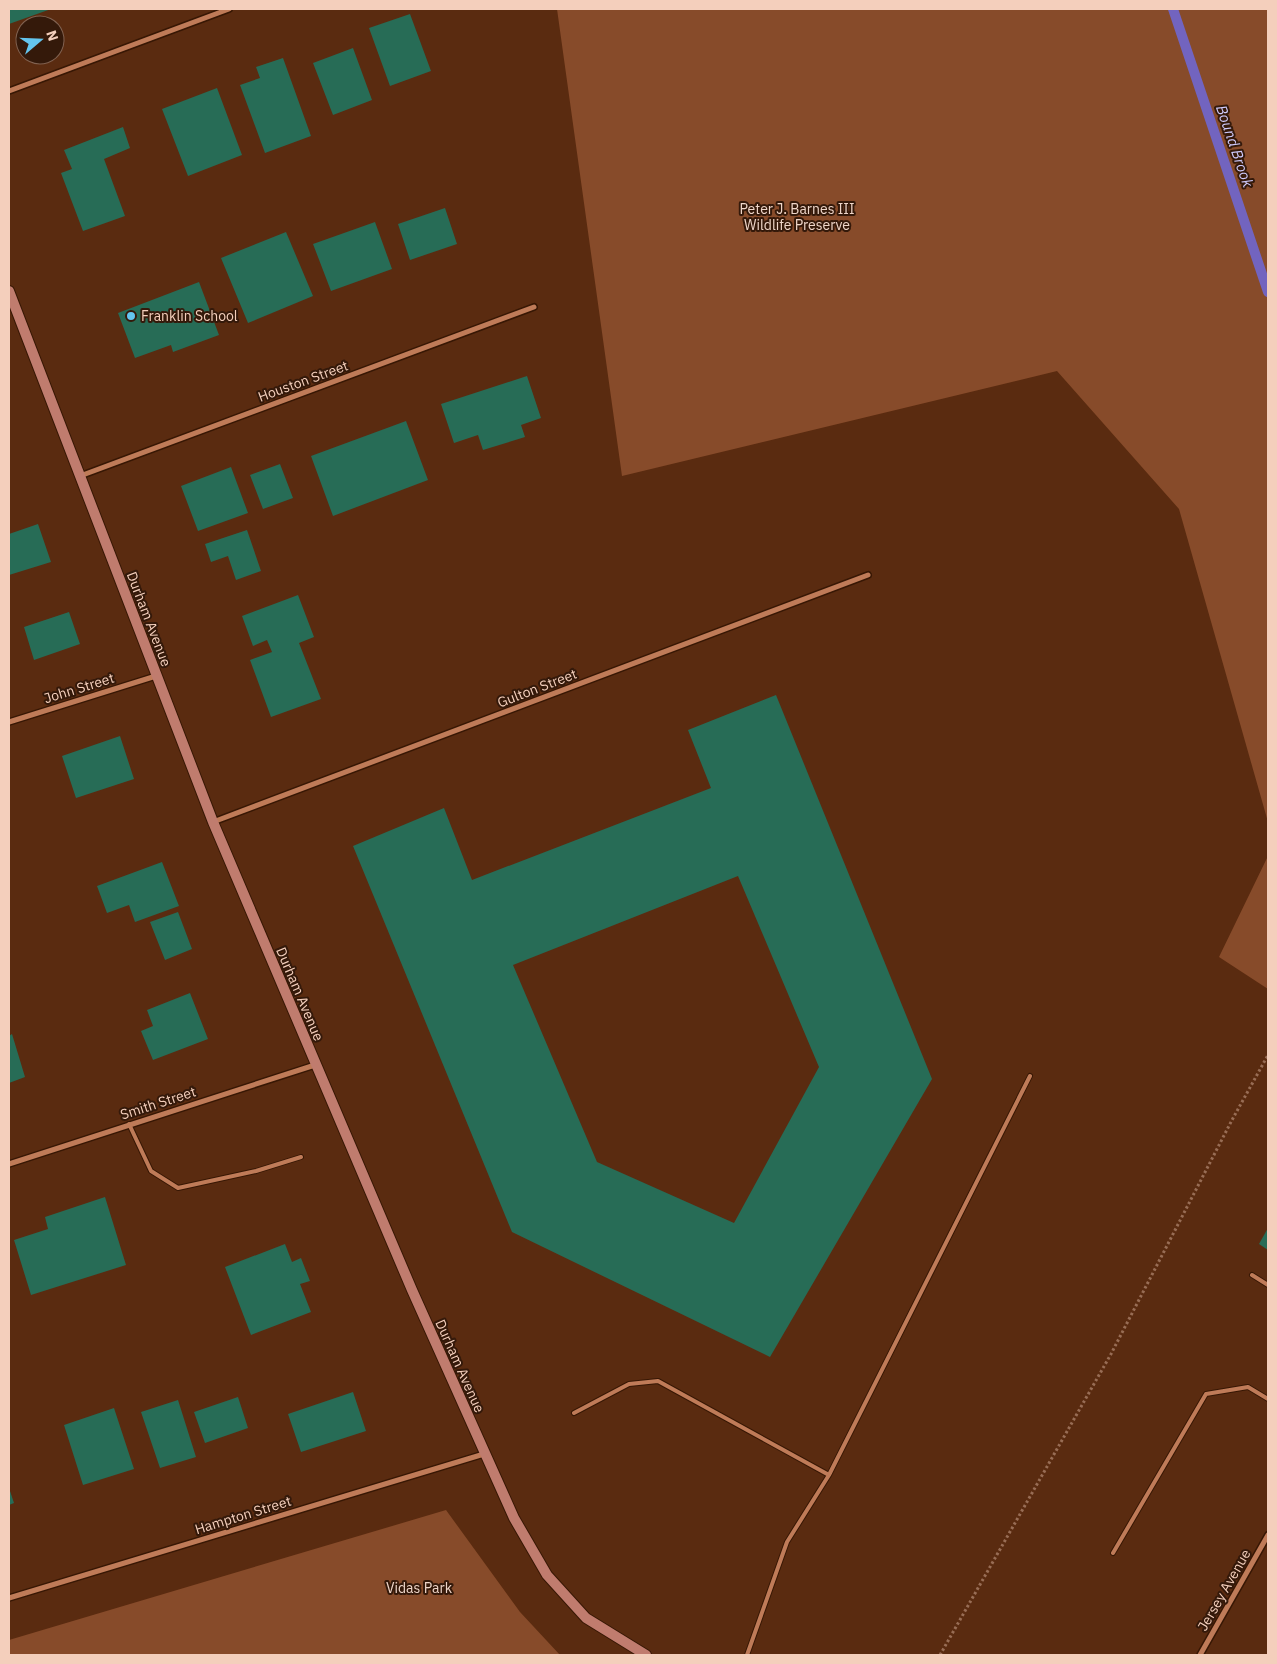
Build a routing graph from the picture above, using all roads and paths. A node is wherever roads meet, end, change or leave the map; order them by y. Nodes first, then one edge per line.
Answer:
1 (229, 9) edge
2 (9, 91) edge
3 (9, 291) edge
4 (534, 308) dead end
5 (80, 476) junction
6 (868, 575) dead end
7 (156, 676) junction
8 (9, 722) edge
9 (213, 822) junction
10 (1268, 1055) edge
11 (315, 1065) junction
12 (1030, 1076) dead end
13 (129, 1124) junction
14 (301, 1158) dead end
15 (9, 1164) edge
16 (1252, 1275) dead end
17 (1268, 1285) edge
18 (1268, 1399) edge
19 (574, 1413) dead end
20 (484, 1454) junction
21 (829, 1475) junction
22 (1268, 1535) edge
23 (1113, 1553) dead end
24 (9, 1598) edge
25 (646, 1655) edge
26 (747, 1655) edge
27 (940, 1655) edge
28 (1200, 1655) edge

1 - 2 street
3 - 5 street, Durham Avenue
4 - 5 street, Houston Street
5 - 7 street, Durham Avenue
6 - 9 street, Gulton Street
7 - 8 street, John Street
7 - 9 street, Durham Avenue
9 - 11 street, Durham Avenue
10 - 27 path
11 - 13 street, Smith Street
11 - 20 street, Durham Avenue
12 - 21 lane
13 - 14 lane
13 - 15 street, Smith Street
16 - 17 lane
18 - 23 lane
19 - 21 lane
20 - 24 street, Hampton Street
20 - 25 street, Durham Avenue
21 - 26 lane
22 - 28 street, Jersey Avenue

